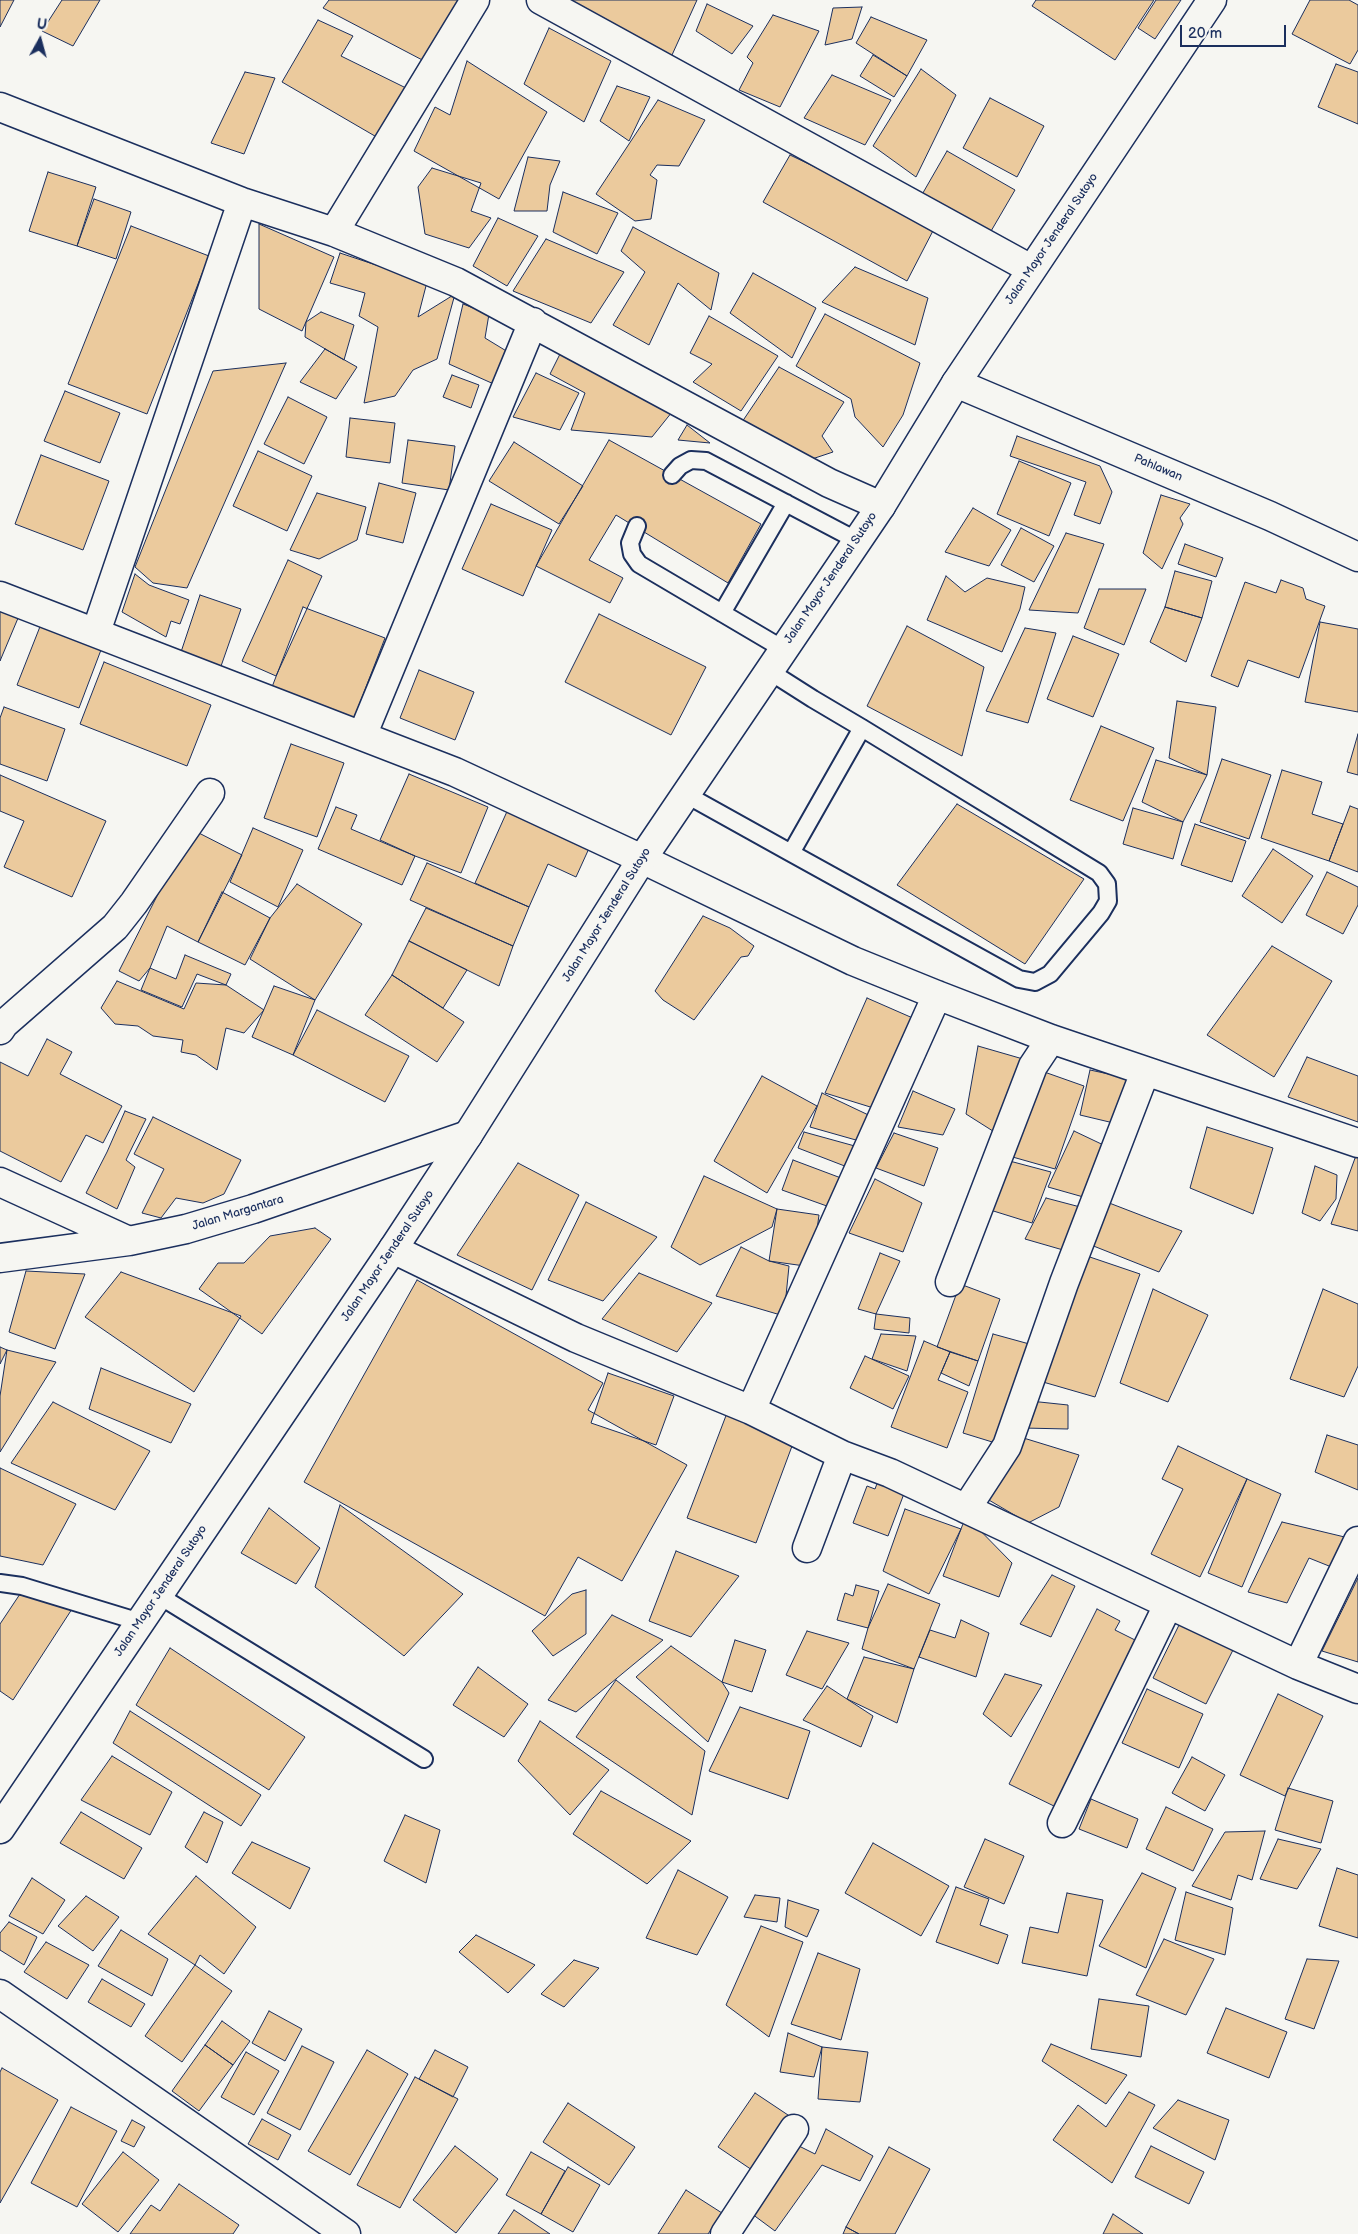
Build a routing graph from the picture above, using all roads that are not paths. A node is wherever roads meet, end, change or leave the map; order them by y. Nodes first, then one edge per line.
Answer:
1 (474, 0) edge
2 (541, 0) edge
3 (1212, 0) edge
4 (0, 107) edge
5 (242, 202) junction
6 (334, 232) junction
7 (1032, 269) junction
8 (533, 322) junction
9 (956, 382) junction
10 (672, 475) dead end
11 (786, 503) junction
12 (881, 506) junction
13 (637, 526) dead end
14 (856, 540) junction
15 (1358, 557) edge
16 (0, 596) edge
17 (722, 613) junction
18 (96, 632) junction
19 (776, 660) junction
20 (862, 728) junction
21 (362, 736) junction
22 (210, 793) dead end
23 (685, 794) junction
24 (791, 853) junction
25 (642, 859) junction
26 (937, 995) junction
27 (0, 1030) edge
28 (1051, 1039) junction
29 (1145, 1072) junction
30 (468, 1135) junction
31 (1358, 1143) edge
32 (0, 1182) edge
33 (130, 1241) junction
34 (392, 1249) junction
35 (0, 1258) edge
36 (950, 1282) dead end
37 (751, 1410) junction
38 (842, 1455) junction
39 (966, 1509) junction
40 (1358, 1541) edge
41 (807, 1548) dead end
42 (0, 1583) edge
43 (158, 1595) junction
44 (1168, 1605) junction
45 (140, 1622) junction
46 (1298, 1664) junction
47 (1358, 1689) edge
48 (424, 1759) dead end
49 (1062, 1823) dead end
50 (0, 1829) edge
51 (0, 1994) edge
52 (794, 2129) dead end
53 (346, 2234) edge
54 (725, 2234) edge

1 - 6 street
2 - 7 street
3 - 7 street, Jalan Mayor Jenderal Sutoyo
4 - 5 street
5 - 6 street
5 - 18 street
6 - 8 street
7 - 9 street, Jalan Mayor Jenderal Sutoyo
8 - 12 street
8 - 21 street
9 - 12 street, Jalan Mayor Jenderal Sutoyo
9 - 15 street, Pahlawan
10 - 11 lane
11 - 14 lane
11 - 17 lane
12 - 14 street, Jalan Mayor Jenderal Sutoyo
13 - 17 lane
14 - 19 street, Jalan Mayor Jenderal Sutoyo
16 - 18 street
17 - 19 lane
18 - 21 street
19 - 20 lane
19 - 23 street, Jalan Mayor Jenderal Sutoyo
20 - 24 lane
20 - 24 lane
21 - 25 street
22 - 27 street
23 - 24 lane
23 - 25 street, Jalan Mayor Jenderal Sutoyo
25 - 26 street
25 - 30 street, Jalan Mayor Jenderal Sutoyo
26 - 28 street
26 - 37 street
28 - 29 street
28 - 36 street
29 - 31 street
29 - 39 street
30 - 33 street, Jalan Margantara
30 - 34 street, Jalan Mayor Jenderal Sutoyo
32 - 33 street
33 - 35 street, Jalan Margantara
34 - 37 street
34 - 43 street, Jalan Mayor Jenderal Sutoyo
37 - 38 street
38 - 39 street
38 - 41 street
39 - 44 street
40 - 46 street
42 - 45 lane
43 - 45 street, Jalan Mayor Jenderal Sutoyo
43 - 48 lane
44 - 46 street
44 - 49 street
45 - 50 street, Jalan Mayor Jenderal Sutoyo
46 - 47 street
51 - 53 street
52 - 54 street

